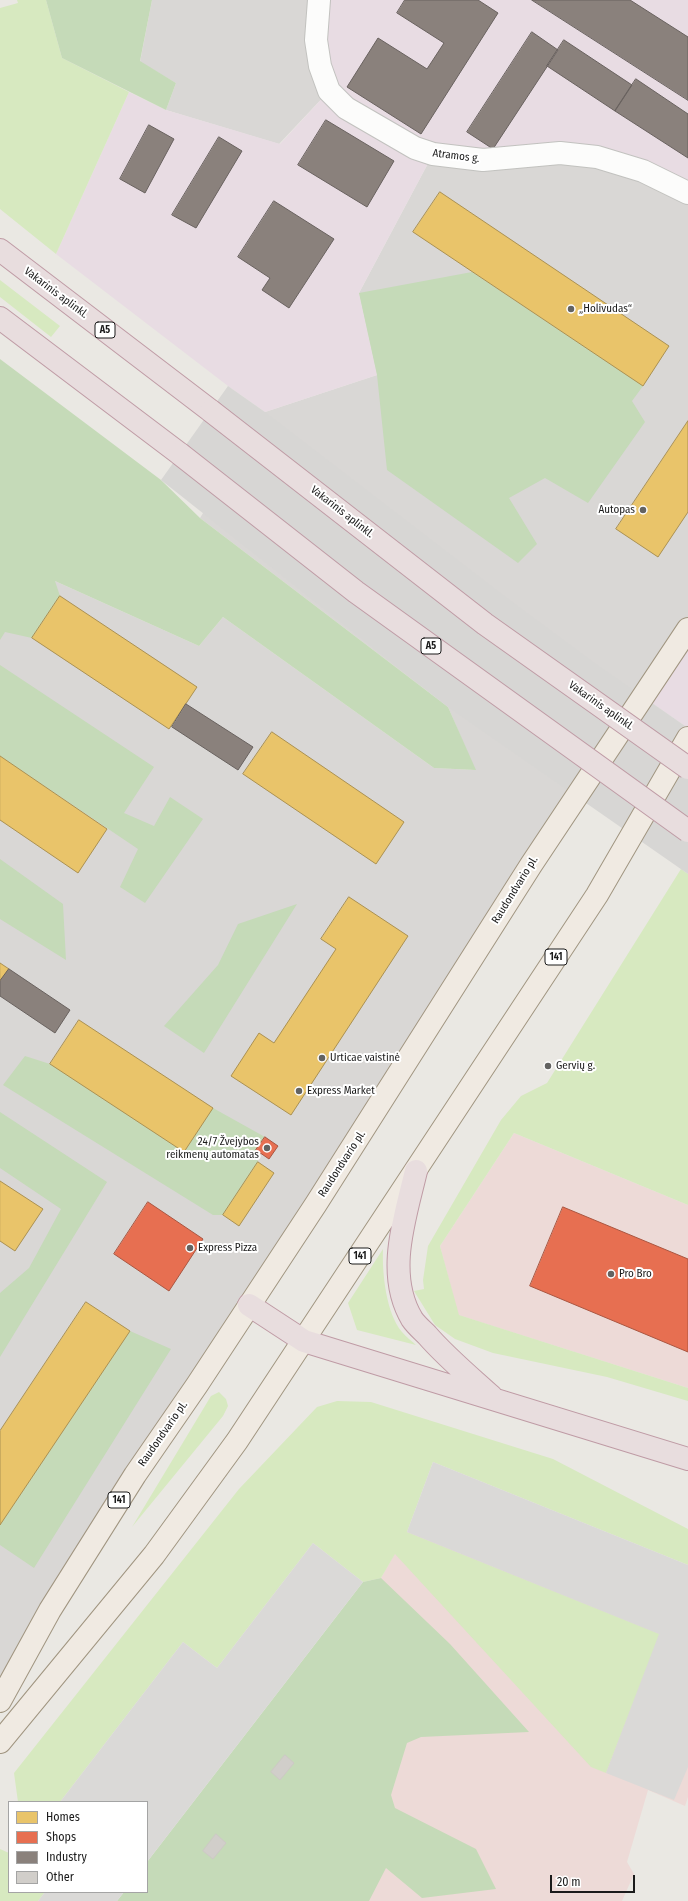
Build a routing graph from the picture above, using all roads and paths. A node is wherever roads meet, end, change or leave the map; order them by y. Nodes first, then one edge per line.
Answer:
1 (319, 0) edge
2 (688, 193) edge
3 (0, 250) edge
4 (0, 318) edge
5 (688, 629) edge
6 (688, 738) edge
7 (688, 768) edge
8 (688, 831) edge
9 (416, 1171) junction
10 (249, 1305) junction
11 (304, 1341) junction
12 (495, 1399) junction
13 (688, 1459) edge
14 (0, 1701) edge
15 (0, 1742) edge

1 - 2 street, Atramos g.
3 - 7 highway, Vakarinis aplinkl. / A5, bridge
4 - 8 highway, A5, bridge
5 - 10 main road, Raudondvario pl.
6 - 9 main road, 141
9 - 11 main road, 141
9 - 12 highway
10 - 11 highway
10 - 14 main road, Raudondvario pl. / 141
11 - 12 highway
11 - 15 main road, 141
12 - 13 highway

